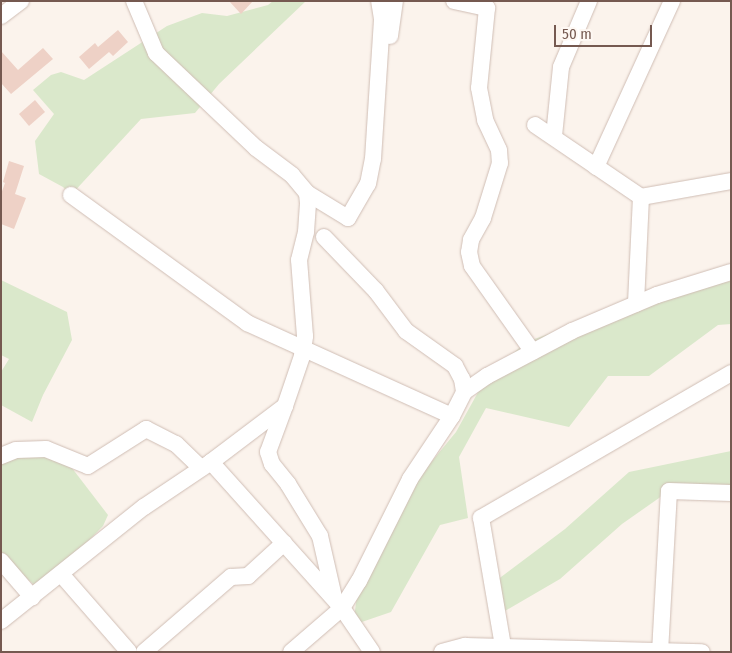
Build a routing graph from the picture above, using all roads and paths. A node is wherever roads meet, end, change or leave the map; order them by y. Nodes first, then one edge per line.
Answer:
1 (21, 1) edge
2 (134, 1) edge
3 (379, 1) edge
4 (395, 1) edge
5 (454, 1) edge
6 (589, 1) edge
7 (672, 1) edge
8 (1, 16) edge
9 (381, 36) junction
10 (536, 125) dead end
11 (554, 136) junction
12 (596, 167) junction
13 (731, 181) edge
14 (307, 193) junction
15 (71, 194) dead end
16 (641, 197) junction
17 (324, 237) dead end
18 (731, 272) edge
19 (636, 304) junction
20 (303, 347) junction
21 (533, 352) junction
22 (731, 373) edge
23 (464, 392) junction
24 (285, 406) junction
25 (452, 416) junction
26 (1, 456) edge
27 (206, 465) junction
28 (731, 494) edge
29 (284, 543) junction
30 (1, 561) edge
31 (61, 574) junction
32 (32, 597) junction
33 (338, 604) junction
34 (1, 621) edge
35 (504, 649) edge
36 (660, 651) edge
37 (129, 652) edge
38 (144, 652) edge
39 (290, 652) edge
40 (372, 652) edge
41 (442, 652) edge
42 (702, 652) edge

1 - 8 street
2 - 14 street
3 - 9 street
4 - 9 street
5 - 21 street
6 - 11 street
7 - 12 street
9 - 14 street
10 - 11 street
11 - 12 street
12 - 16 street
13 - 16 street
14 - 20 street
15 - 20 street
16 - 19 street
17 - 23 street
18 - 19 street
19 - 21 street
20 - 24 street
20 - 25 street
21 - 23 street
22 - 35 street
23 - 25 street
24 - 27 street
24 - 33 street
25 - 33 street
26 - 27 street
27 - 29 street
27 - 31 street
28 - 36 street
29 - 33 street
29 - 38 street
30 - 32 street
31 - 32 street
31 - 37 street
32 - 34 street
33 - 39 street
33 - 40 street
35 - 36 street
35 - 41 street
36 - 42 street

